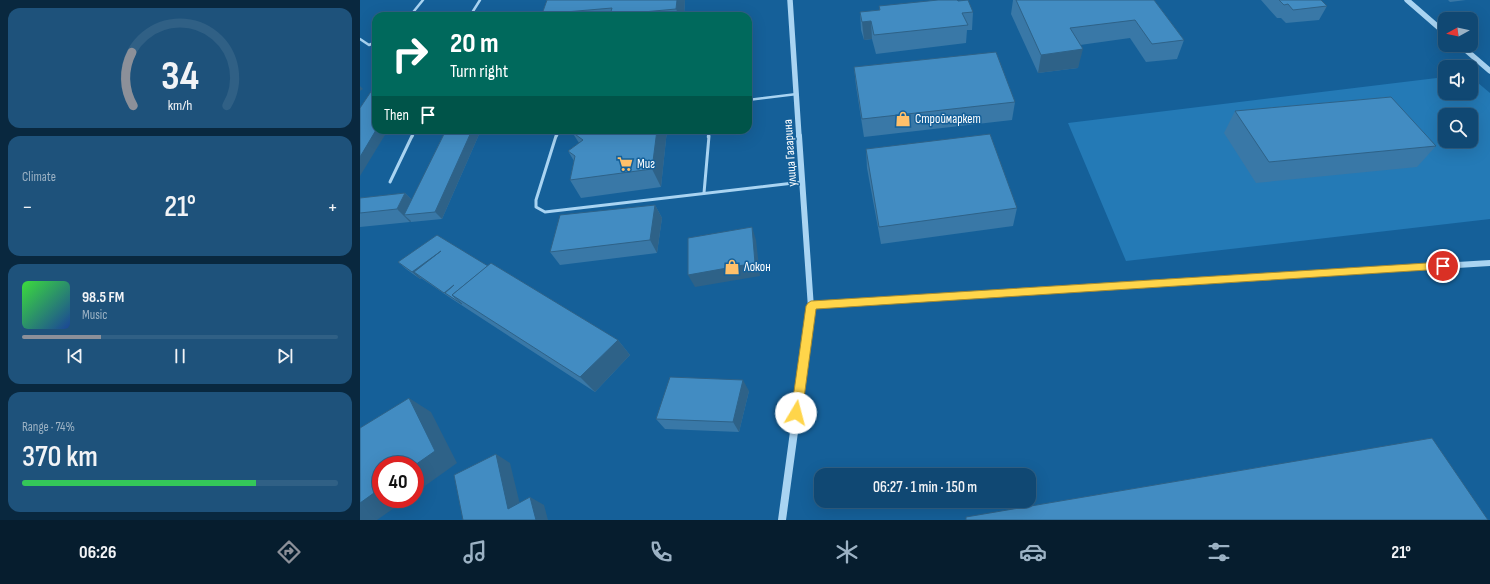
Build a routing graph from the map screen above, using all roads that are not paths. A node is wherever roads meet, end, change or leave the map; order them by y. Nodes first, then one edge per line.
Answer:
1 (423, 0) edge
2 (480, 0) edge
3 (790, 0) edge
4 (1407, 0) edge
5 (413, 12) edge
6 (472, 12) edge
7 (1438, 27) edge
8 (360, 39) edge
9 (372, 44) edge
10 (1468, 52) edge
11 (1490, 71) edge
12 (797, 94) junction
13 (752, 100) edge
14 (413, 134) edge
15 (557, 134) edge
16 (709, 134) edge
17 (390, 182) dead end
18 (803, 182) junction
19 (704, 193) junction
20 (1490, 263) edge
21 (811, 306) junction
22 (782, 520) edge

1 - 5 lane
2 - 6 lane
3 - 12 street, улица Гагарина
4 - 7 street
8 - 9 lane
10 - 11 street
12 - 13 lane
12 - 18 street, улица Гагарина
14 - 17 lane
15 - 19 lane
16 - 19 lane
18 - 19 lane
18 - 21 street, улица Гагарина
20 - 21 street
21 - 22 street, улица Гагарина

